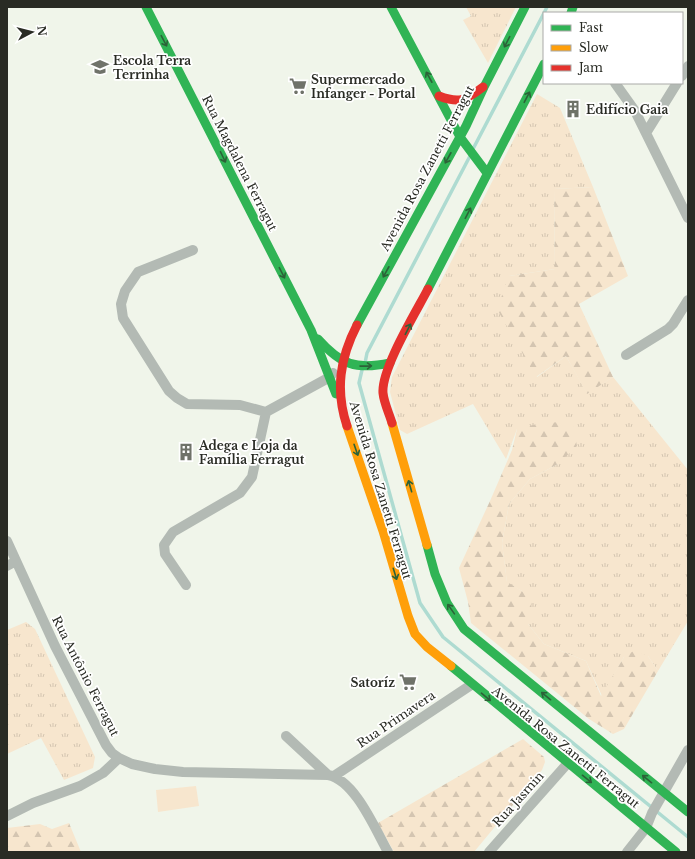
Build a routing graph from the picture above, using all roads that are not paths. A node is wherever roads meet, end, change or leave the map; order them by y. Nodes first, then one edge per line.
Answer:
1 (146, 7) edge
2 (391, 7) edge
3 (524, 7) edge
4 (543, 66) edge
5 (616, 84) edge
6 (676, 84) edge
7 (484, 87) junction
8 (439, 96) junction
9 (646, 132) junction
10 (460, 137) junction
11 (487, 173) junction
12 (688, 218) edge
13 (192, 250) dead end
14 (688, 300) edge
15 (311, 330) junction
16 (626, 355) dead end
17 (341, 362) junction
18 (390, 363) junction
19 (330, 377) junction
20 (266, 412) junction
21 (343, 413) junction
22 (7, 541) edge
23 (12, 564) edge
24 (186, 585) dead end
25 (472, 684) junction
26 (286, 736) dead end
27 (688, 750) edge
28 (119, 758) junction
29 (567, 764) junction
30 (331, 775) junction
31 (663, 792) junction
32 (688, 812) edge
33 (7, 816) edge
34 (646, 828) junction
35 (388, 852) edge
36 (489, 852) edge
37 (627, 852) edge
38 (676, 852) edge

1 -> 15 main road, Rua Magdalena Ferragut
8 -> 2 main road
3 -> 7 main road, Avenida Rosa Zanetti Ferragut
11 -> 4 main road
5 - 9 street
6 - 9 street
7 - 8 main road
7 - 10 main road, Avenida Rosa Zanetti Ferragut
8 - 10 main road
9 - 12 street
10 - 11 main road
10 -> 17 main road, Avenida Rosa Zanetti Ferragut
18 -> 11 main road
13 - 20 street
14 - 16 street
15 - 17 main road, Rua Magdalena Ferragut
15 - 19 main road, Rua Magdalena Ferragut
17 -> 18 main road
17 - 19 street
17 - 21 main road, Avenida Rosa Zanetti Ferragut
31 -> 18 main road
19 - 20 street
19 - 21 main road, Rua Magdalena Ferragut
20 - 24 street
21 -> 25 main road, Avenida Rosa Zanetti Ferragut
22 - 23 street, Rua Antônio Ferragut
23 - 28 street, Rua Antônio Ferragut
25 -> 29 main road, Avenida Rosa Zanetti Ferragut
25 - 30 street, Rua Primavera
26 - 30 street
27 - 31 street
28 - 30 street, Rua Antônio Ferragut
28 - 33 street
29 -> 34 main road, Avenida Rosa Zanetti Ferragut
29 - 36 street, Rua Jasmin
30 - 35 street
31 - 32 main road
31 - 34 street
34 - 37 street
34 - 38 main road, Avenida Rosa Zanetti Ferragut

